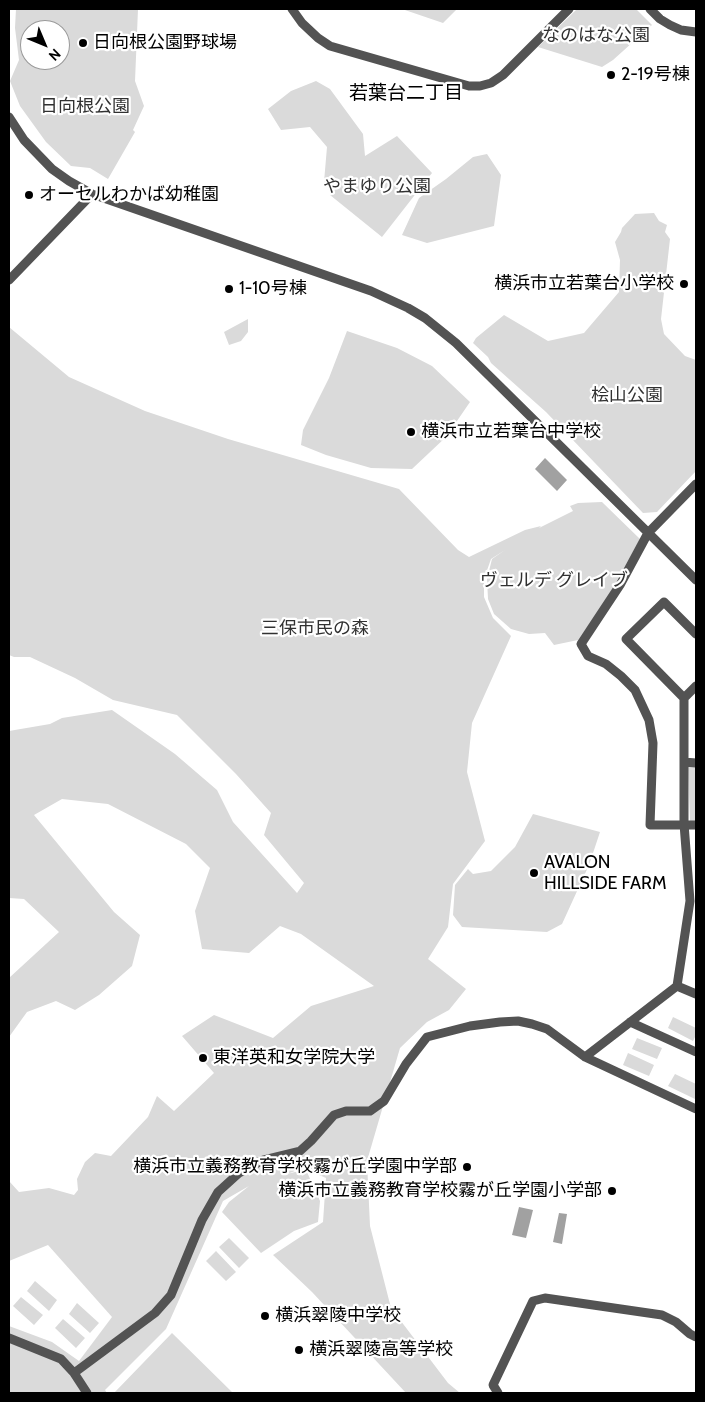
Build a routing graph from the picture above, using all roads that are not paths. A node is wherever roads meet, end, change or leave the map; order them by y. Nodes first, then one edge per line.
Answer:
1 (292, 9) edge
2 (569, 9) edge
3 (650, 9) edge
4 (696, 32) edge
5 (9, 117) edge
6 (92, 194) junction
7 (9, 280) edge
8 (696, 484) edge
9 (648, 533) junction
10 (696, 580) edge
11 (696, 634) edge
12 (696, 686) edge
13 (684, 698) junction
14 (684, 762) junction
15 (696, 763) edge
16 (684, 824) junction
17 (696, 825) edge
18 (693, 901) edge
19 (677, 986) junction
20 (696, 994) edge
21 (630, 1022) junction
22 (696, 1052) edge
23 (584, 1057) junction
24 (696, 1109) edge
25 (696, 1337) edge
26 (9, 1338) edge
27 (74, 1373) junction
28 (87, 1393) edge
29 (498, 1393) edge

1 - 2 street
3 - 4 street
5 - 6 street
6 - 7 street
6 - 9 street
8 - 9 street
9 - 10 street
9 - 16 street
11 - 13 street
12 - 13 street
13 - 14 street
14 - 15 street
14 - 16 street
16 - 17 street
16 - 18 street
18 - 19 street
19 - 20 street
19 - 21 street
21 - 22 street
21 - 23 street
23 - 24 street
23 - 27 street
25 - 29 street
26 - 27 street
27 - 28 street

